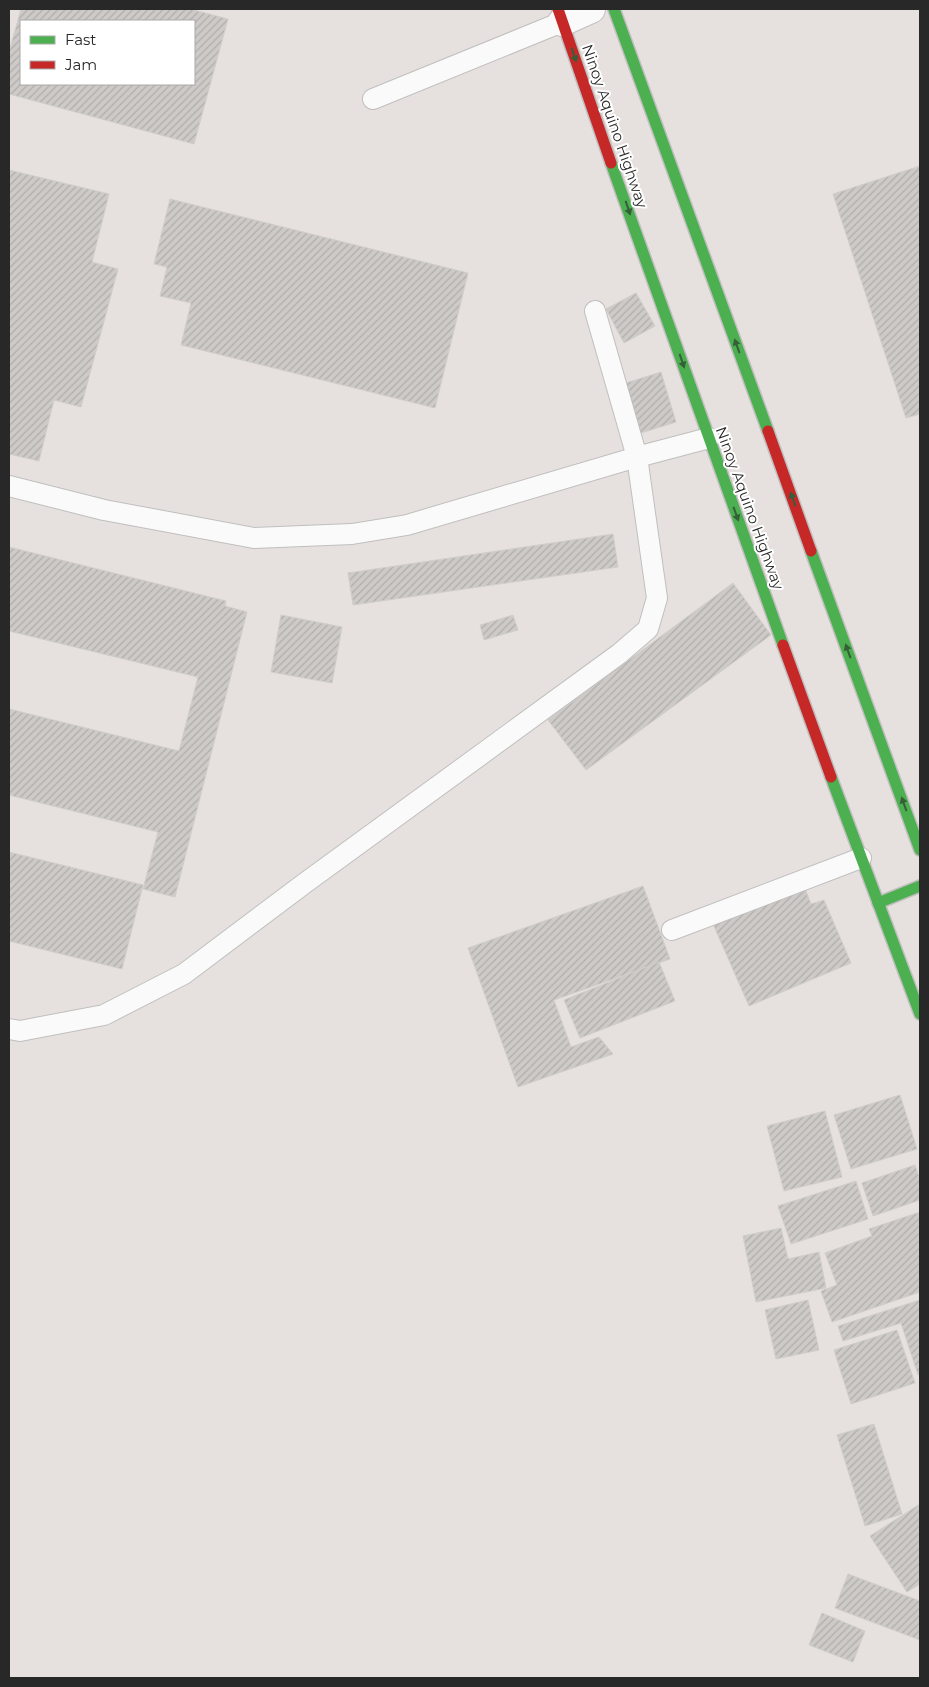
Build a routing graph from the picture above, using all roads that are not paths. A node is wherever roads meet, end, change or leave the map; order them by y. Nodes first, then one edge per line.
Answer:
1 (591, 9) edge
2 (614, 9) edge
3 (560, 15) edge
4 (373, 99) dead end
5 (595, 311) dead end
6 (708, 438) junction
7 (637, 457) junction
8 (9, 486) edge
9 (920, 850) edge
10 (861, 858) junction
11 (920, 886) edge
12 (878, 903) junction
13 (672, 930) dead end
14 (920, 1014) edge
15 (9, 1029) edge

1 - 3 street
9 -> 2 main road
3 - 4 lane
3 -> 6 main road, Ninoy Aquino Highway
5 - 7 lane
6 - 7 lane
6 -> 10 main road, Ninoy Aquino Highway
7 - 8 lane
7 - 15 lane
10 - 12 main road, Ninoy Aquino Highway
10 - 13 lane
11 - 12 main road
12 - 14 main road, Ninoy Aquino Highway

